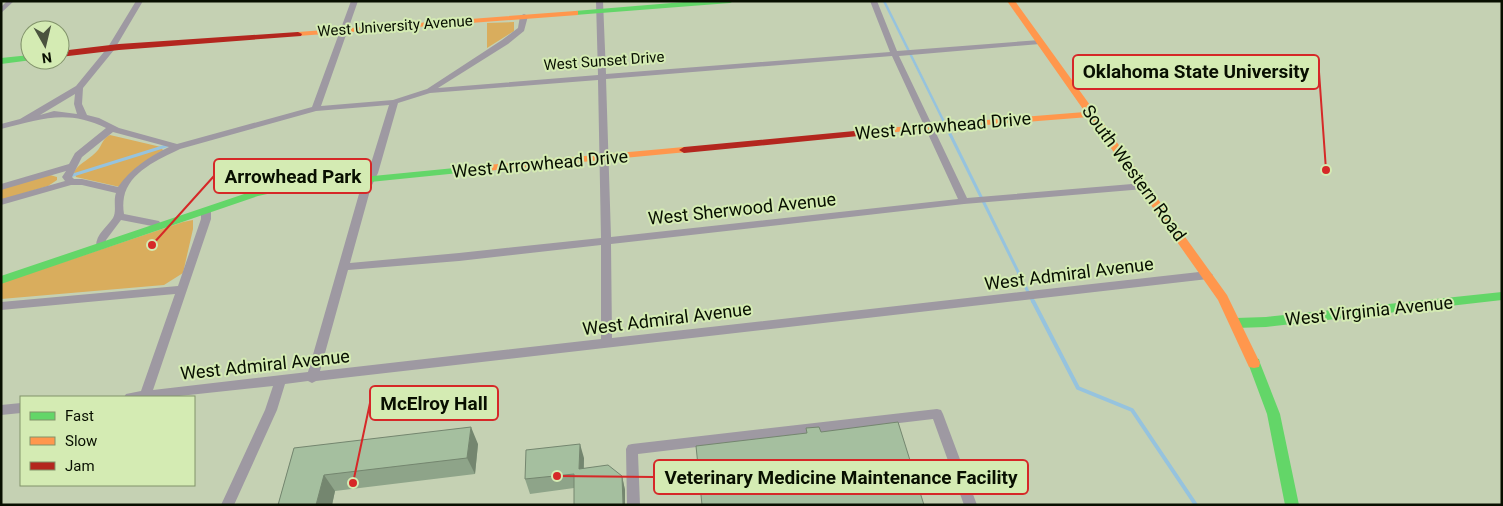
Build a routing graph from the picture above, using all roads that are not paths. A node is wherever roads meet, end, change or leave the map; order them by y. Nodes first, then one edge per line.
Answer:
1 (11, 1) edge
2 (140, 1) edge
3 (355, 1) edge
4 (730, 1) edge
5 (873, 1) edge
6 (1011, 1) edge
7 (600, 6) edge
8 (1, 10) edge
9 (524, 16) junction
10 (343, 30) junction
11 (1040, 42) junction
12 (111, 48) junction
13 (70, 53) edge
14 (894, 53) junction
15 (20, 59) edge
16 (3, 62) edge
17 (603, 77) junction
18 (79, 88) junction
19 (429, 91) junction
20 (394, 102) junction
21 (316, 109) junction
22 (1092, 114) junction
23 (83, 117) junction
24 (23, 121) junction
25 (1, 127) edge
26 (929, 127) junction
27 (112, 128) junction
28 (177, 147) junction
29 (605, 158) junction
30 (71, 166) junction
31 (370, 179) junction
32 (71, 182) junction
33 (1144, 186) junction
34 (1, 187) edge
35 (121, 191) junction
36 (964, 201) junction
37 (1, 202) edge
38 (206, 211) junction
39 (119, 216) junction
40 (158, 227) junction
41 (606, 241) junction
42 (102, 246) junction
43 (344, 267) junction
44 (1208, 275) junction
45 (1, 280) edge
46 (183, 289) junction
47 (1502, 296) edge
48 (1, 306) edge
49 (1236, 323) junction
50 (607, 344) junction
51 (312, 378) junction
52 (280, 381) junction
53 (145, 396) joint
54 (20, 408) edge
55 (1, 410) edge
56 (227, 505) edge
57 (634, 505) edge
58 (971, 505) edge
59 (1292, 505) edge

1 - 8 street
2 - 12 street
3 - 10 street
4 - 7 street, West University Avenue
5 - 14 street
6 - 11 street, South Western Road
7 - 9 street, West University Avenue
7 - 17 street
9 - 10 street, West University Avenue
9 - 19 street
10 - 12 street, West University Avenue
10 - 21 street
11 - 14 street, West Sunset Drive
11 - 22 street, South Western Road
12 - 13 street, West University Avenue
12 - 18 street
14 - 17 street, West Sunset Drive
14 - 26 street
15 - 16 street
17 - 19 street, West Sunset Drive
17 - 29 street
18 - 23 street
18 - 24 street
19 - 20 street, West Sunset Drive
20 - 21 street, West Sunset Drive
20 - 31 street
21 - 28 street, West Sunset Drive
22 - 26 street, West Arrowhead Drive
22 - 33 street, South Western Road
23 - 24 street
23 - 27 street
24 - 25 street
26 - 29 street, West Arrowhead Drive
26 - 36 street
27 - 28 street
27 - 30 street
28 - 35 street, West Sunset Drive
29 - 31 street, West Arrowhead Drive
29 - 41 street
30 - 32 street
30 - 34 street
31 - 38 street, West Arrowhead Drive
31 - 43 street
32 - 35 street
32 - 37 street
33 - 36 street, West Sherwood Avenue
33 - 44 street, South Western Road
35 - 39 street
36 - 41 street, West Sherwood Avenue
38 - 40 street, West Arrowhead Drive
38 - 46 street
39 - 40 street
39 - 42 street
40 - 42 street, West Arrowhead Drive
41 - 43 street, West Sherwood Avenue
41 - 50 street
42 - 45 street, West Arrowhead Drive
43 - 51 street
44 - 49 street, South Western Road
44 - 50 street, West Admiral Avenue
46 - 48 street
46 - 53 street
47 - 49 street, West Virginia Avenue
49 - 59 street, South Western Road
50 - 51 street, West Admiral Avenue
51 - 52 street, West Admiral Avenue
52 - 53 street, West Admiral Avenue
52 - 56 street
54 - 55 street
57 - 58 street

